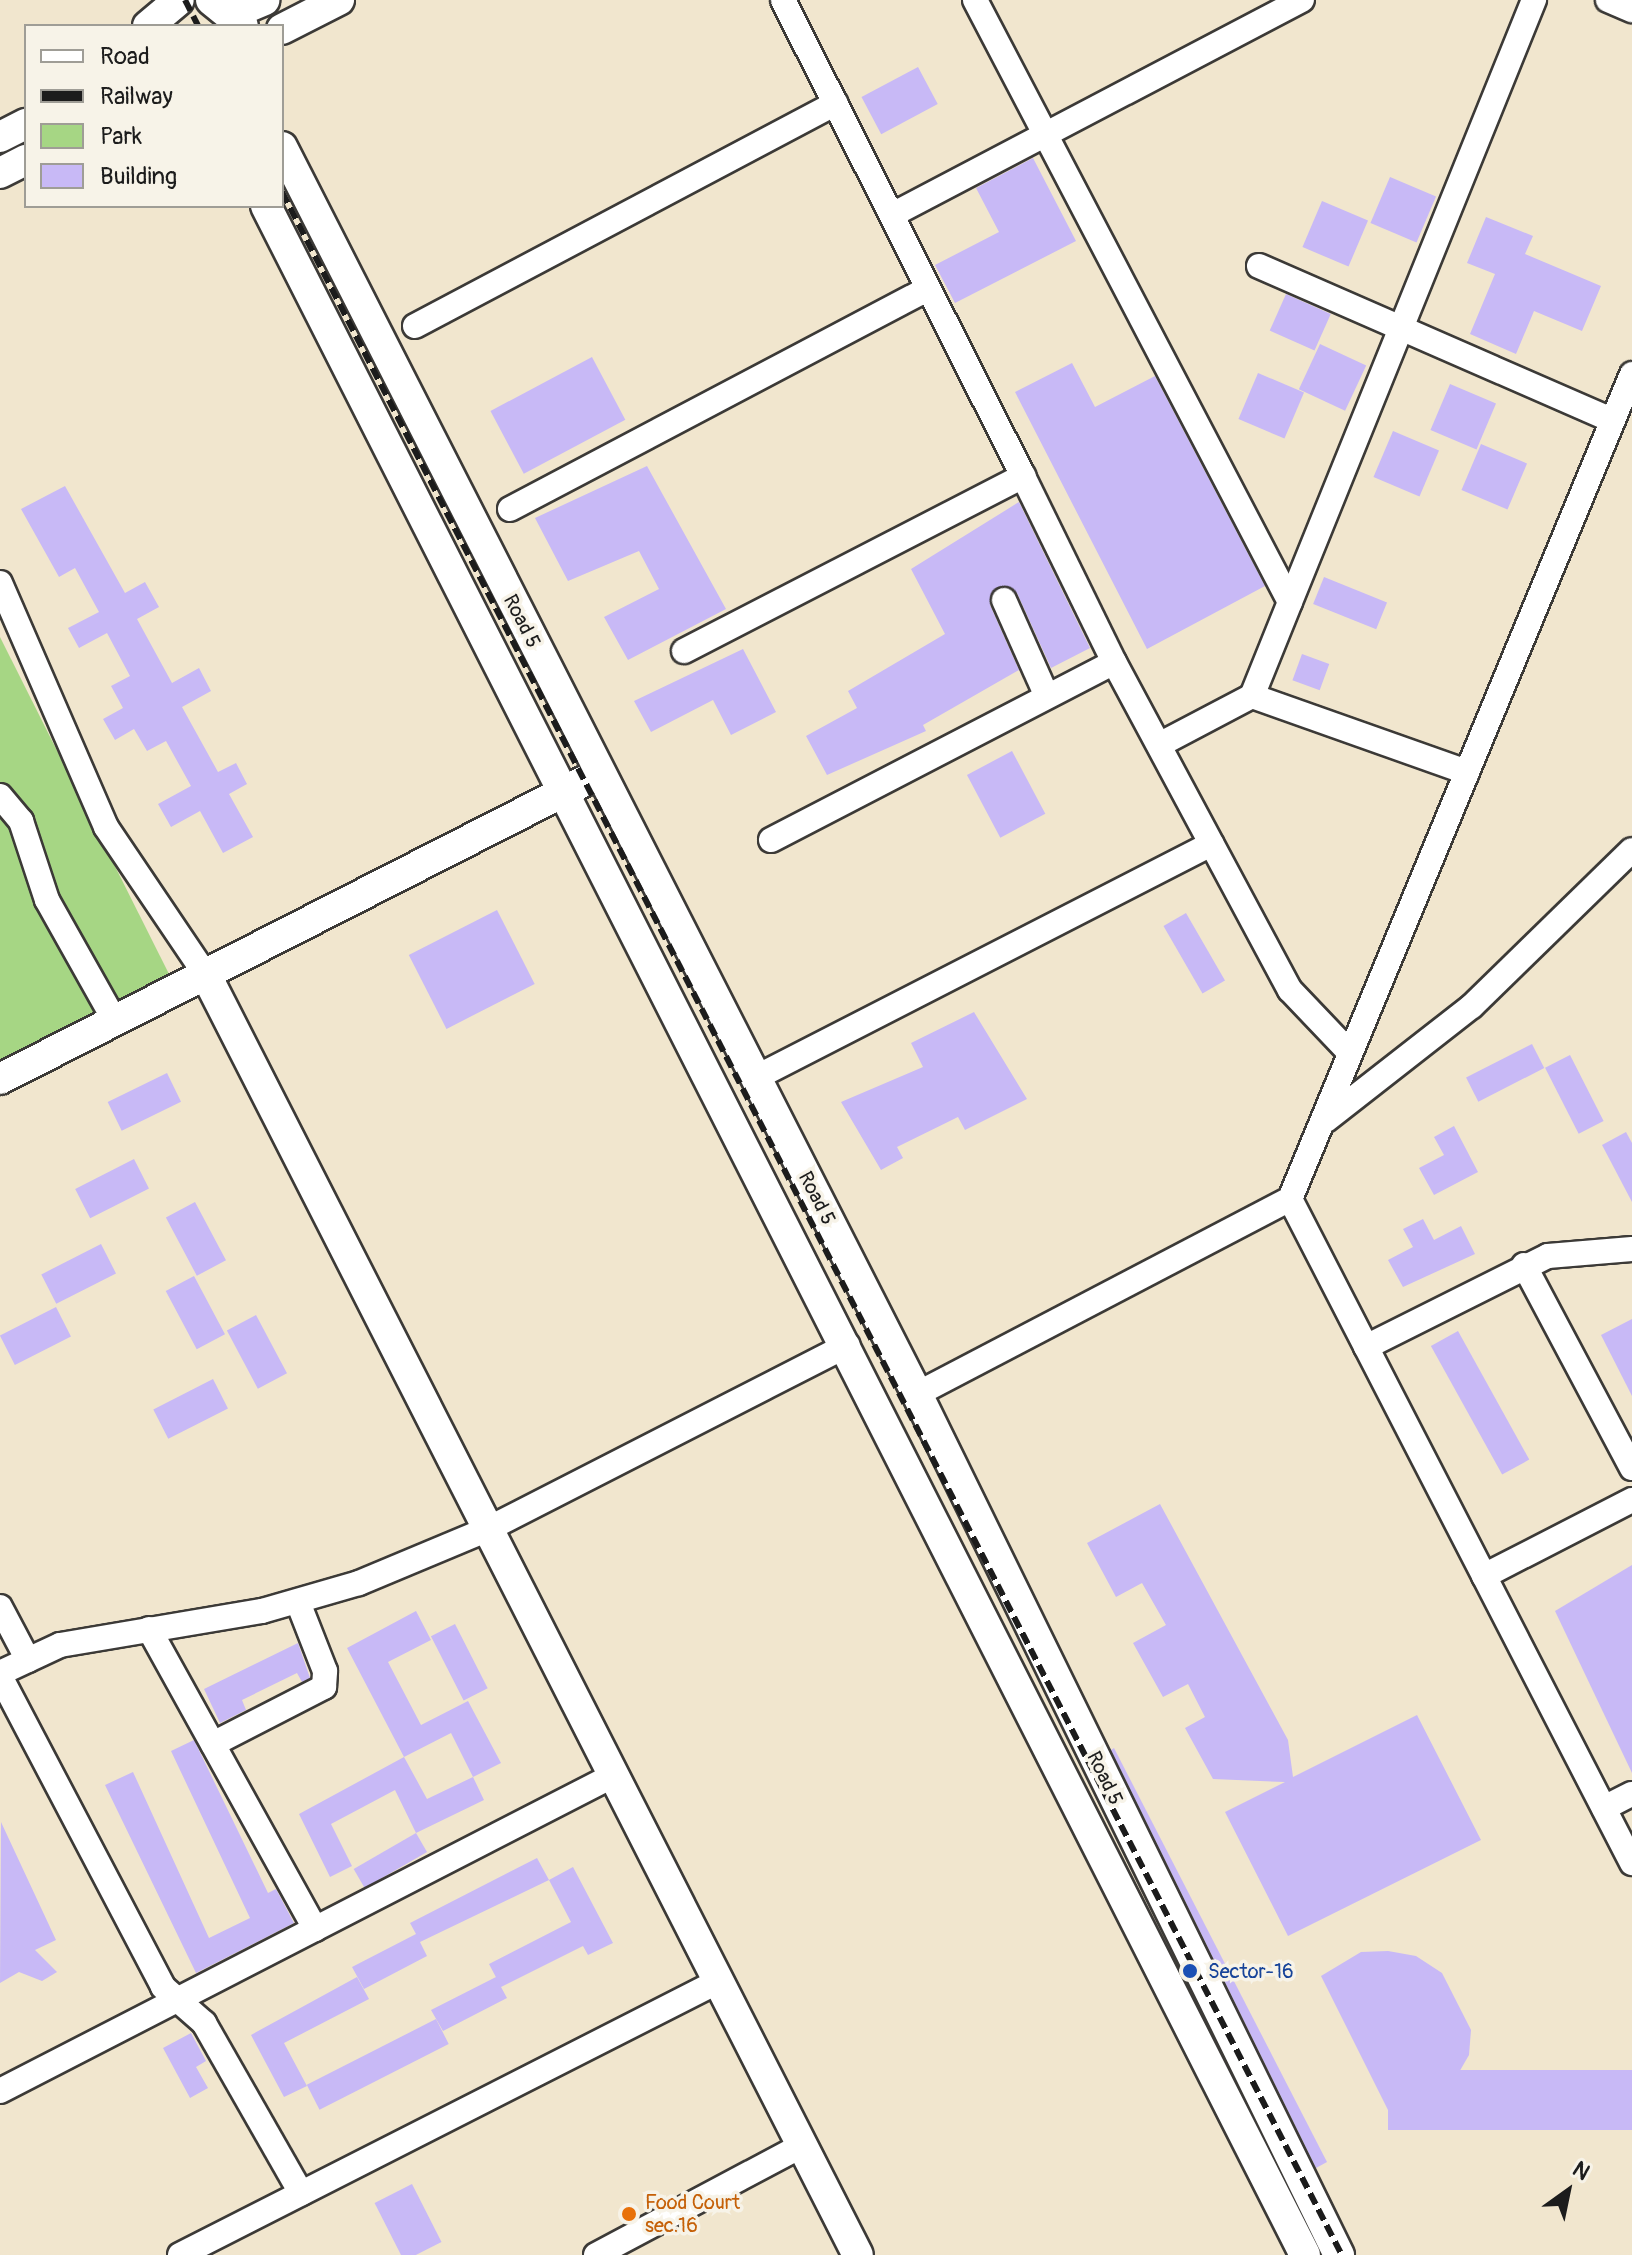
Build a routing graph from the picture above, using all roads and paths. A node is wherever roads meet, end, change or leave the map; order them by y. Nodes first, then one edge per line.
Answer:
1 (264, 0) edge
2 (339, 0) edge
3 (783, 0) edge
4 (975, 0) edge
5 (1302, 0) edge
6 (1534, 0) edge
7 (1608, 0) edge
8 (1632, 10) edge
9 (230, 13) edge
10 (284, 28) edge
11 (836, 103) junction
12 (24, 125) edge
13 (1044, 133) junction
14 (0, 137) edge
15 (284, 151) edge
16 (24, 161) edge
17 (0, 173) edge
18 (267, 208) edge
19 (892, 215) junction
20 (1259, 266) dead end
21 (925, 290) junction
22 (415, 326) dead end
23 (1401, 327) junction
24 (1632, 375) edge
25 (1613, 421) junction
26 (1023, 476) junction
27 (510, 509) dead end
28 (0, 583) edge
29 (1004, 600) dead end
30 (1290, 602) junction
31 (684, 651) dead end
32 (1114, 662) junction
33 (1045, 692) junction
34 (1252, 696) junction
35 (1159, 745) junction
36 (1467, 772) junction
37 (600, 775) junction
38 (567, 789) junction
39 (0, 796) edge
40 (771, 840) dead end
41 (1211, 844) junction
42 (1632, 850) edge
43 (206, 975) junction
44 (115, 1021) junction
45 (1350, 1053) junction
46 (755, 1078) junction
47 (0, 1079) edge
48 (1321, 1124) junction
49 (1290, 1199) junction
50 (1632, 1249) edge
51 (1524, 1265) junction
52 (848, 1345) junction
53 (1366, 1347) junction
54 (917, 1394) junction
55 (1632, 1468) edge
56 (1632, 1500) edge
57 (488, 1529) junction
58 (1484, 1576) junction
59 (298, 1602) junction
60 (0, 1607) edge
61 (149, 1629) junction
62 (28, 1660) junction
63 (0, 1674) edge
64 (213, 1744) junction
65 (614, 1775) junction
66 (1632, 1794) edge
67 (1604, 1808) junction
68 (1632, 1863) edge
69 (315, 1929) junction
70 (719, 1981) junction
71 (177, 2000) junction
72 (0, 2091) edge
73 (803, 2145) junction
74 (301, 2193) junction
75 (181, 2255) edge
76 (596, 2255) edge
77 (858, 2255) edge
78 (1305, 2255) edge
79 (1339, 2255) edge

1 - 9 street
2 - 10 street
3 - 11 street
4 - 13 street
5 - 13 street
6 - 23 street
7 - 8 street
11 - 19 street
11 - 22 street
12 - 14 street
13 - 19 street
13 - 30 street
15 - 37 street, Road 5
16 - 17 street
18 - 38 street, Road 5
19 - 21 street
20 - 23 street
21 - 26 street
21 - 27 street
23 - 25 street
23 - 30 street
24 - 25 street
25 - 36 street
26 - 31 street
26 - 32 street
28 - 43 street
29 - 33 street
30 - 34 street
32 - 33 street
32 - 35 street
33 - 40 street
34 - 35 street
34 - 36 street
35 - 41 street
36 - 45 street
37 - 38 street
37 - 46 street, Road 5
38 - 43 street
38 - 52 street, Road 5
39 - 44 street
41 - 45 street
41 - 46 street
42 - 48 street
43 - 44 street
43 - 57 street
44 - 47 street
45 - 48 street
46 - 54 street, Road 5
48 - 49 street
49 - 53 street
49 - 54 street
50 - 51 street
51 - 53 street
51 - 55 street
52 - 57 street
52 - 78 street, Road 5
53 - 58 street
54 - 79 street, Road 5
56 - 58 street
57 - 59 street
57 - 65 street
58 - 67 street
59 - 61 street
59 - 64 street
60 - 62 street
61 - 62 street
61 - 64 street
62 - 63 street
63 - 71 street
64 - 69 street
65 - 69 street
65 - 70 street
66 - 67 street
67 - 68 street
69 - 71 street
70 - 73 street
70 - 74 street
71 - 72 street
71 - 74 street
73 - 76 street
73 - 77 street
74 - 75 street

